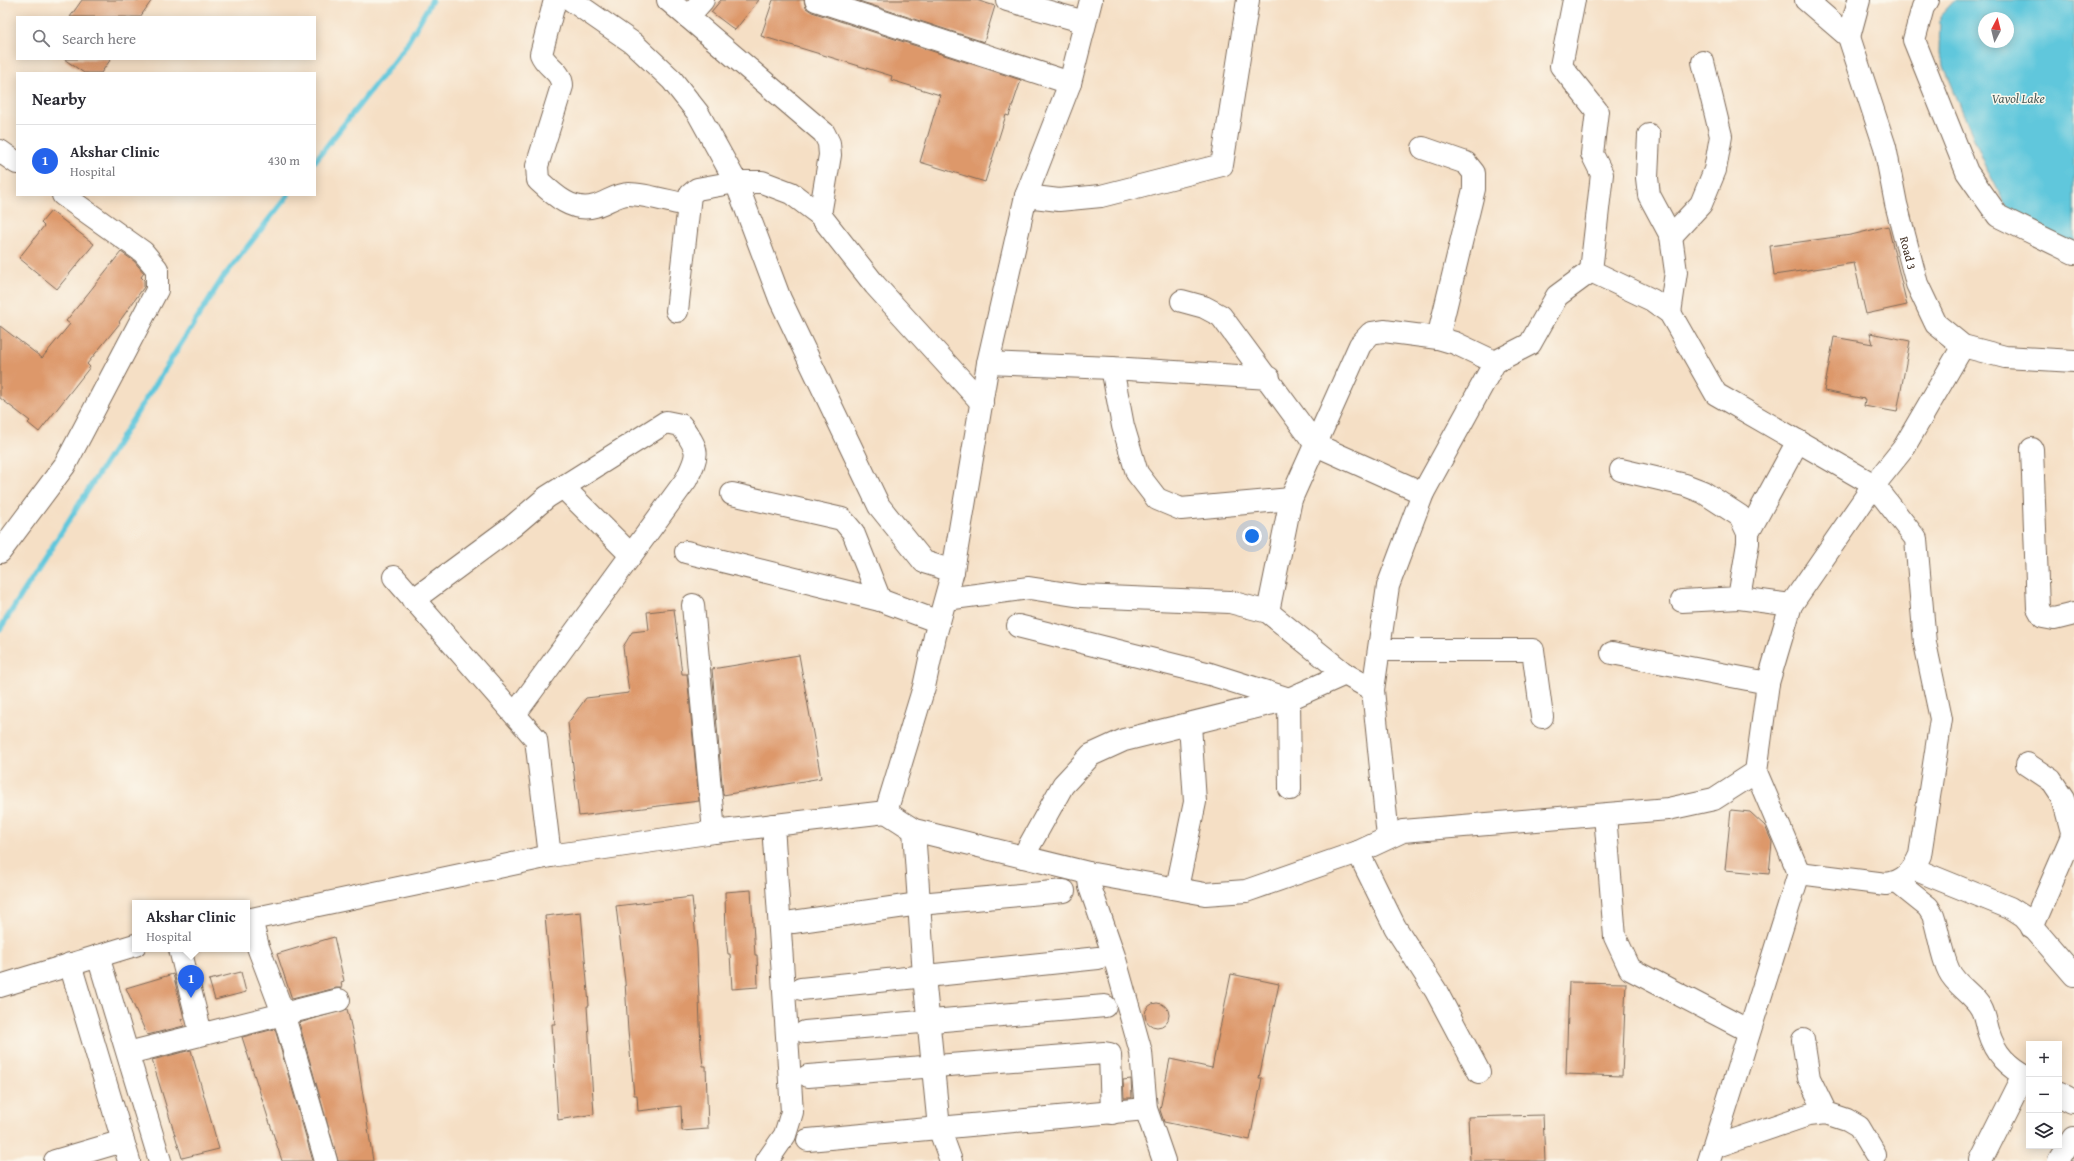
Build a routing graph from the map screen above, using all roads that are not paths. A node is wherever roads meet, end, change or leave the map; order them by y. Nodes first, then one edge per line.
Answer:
1 (555, 0) edge
2 (571, 0) edge
3 (668, 0) edge
4 (703, 0) edge
5 (816, 0) edge
6 (1007, 0) edge
7 (1091, 0) edge
8 (1248, 0) edge
9 (1574, 0) edge
10 (1806, 0) edge
11 (1859, 0) edge
12 (1928, 0) edge
13 (688, 18) junction
14 (1085, 22) junction
15 (1849, 37) junction
16 (1703, 62) dead end
17 (1070, 83) junction
18 (1649, 135) dead end
19 (1423, 148) dead end
20 (0, 151) edge
21 (16, 162) edge
22 (736, 182) junction
23 (64, 196) edge
24 (1026, 196) junction
25 (687, 205) junction
26 (820, 215) junction
27 (1671, 236) junction
28 (2074, 253) edge
29 (1591, 271) junction
30 (1182, 301) dead end
31 (677, 311) dead end
32 (1670, 314) junction
33 (1438, 338) junction
34 (1963, 346) junction
35 (2074, 361) edge
36 (1495, 362) junction
37 (988, 363) junction
38 (1112, 368) junction
39 (1269, 378) junction
40 (982, 403) junction
41 (1798, 441) junction
42 (1316, 445) junction
43 (2032, 449) dead end
44 (1621, 470) dead end
45 (1874, 485) junction
46 (563, 487) junction
47 (1423, 493) junction
48 (732, 494) dead end
49 (1291, 499) junction
50 (1748, 533) junction
51 (0, 552) edge
52 (686, 552) dead end
53 (632, 555) junction
54 (953, 571) junction
55 (394, 577) dead end
56 (1739, 598) junction
57 (946, 599) junction
58 (413, 600) junction
59 (880, 600) junction
60 (1682, 601) dead end
61 (693, 605) dead end
62 (1791, 606) junction
63 (1268, 612) junction
64 (2074, 614) edge
65 (939, 622) junction
66 (1018, 626) dead end
67 (1380, 650) junction
68 (1612, 654) dead end
69 (1345, 674) junction
70 (1768, 683) junction
71 (1373, 690) junction
72 (1289, 699) junction
73 (515, 714) junction
74 (1542, 717) dead end
75 (1190, 724) junction
76 (2027, 764) dead end
77 (1756, 772) junction
78 (1290, 790) dead end
79 (886, 812) junction
80 (1605, 815) junction
81 (773, 826) junction
82 (914, 830) junction
83 (714, 832) junction
84 (1388, 837) junction
85 (1358, 852) junction
86 (550, 856) junction
87 (1022, 857) junction
88 (1914, 869) junction
89 (1088, 873) junction
90 (1799, 873) junction
91 (1898, 883) junction
92 (1178, 888) junction
93 (1064, 891) dead end
94 (919, 904) junction
95 (250, 920) edge
96 (793, 922) dead end
97 (250, 923) edge
98 (2032, 928) junction
99 (132, 946) edge
100 (181, 952) edge
101 (98, 956) junction
102 (1098, 958) dead end
103 (70, 964) junction
104 (2074, 975) edge
105 (924, 976) junction
106 (0, 986) edge
107 (801, 989) dead end
108 (339, 1000) dead end
109 (1105, 1006) dead end
110 (283, 1013) junction
111 (929, 1023) junction
112 (1750, 1031) junction
113 (805, 1032) dead end
114 (201, 1034) junction
115 (1803, 1040) dead end
116 (128, 1053) junction
117 (933, 1066) junction
118 (1479, 1072) dead end
119 (808, 1076) dead end
120 (2026, 1076) edge
121 (2062, 1096) edge
122 (2074, 1102) edge
123 (1146, 1109) junction
124 (1112, 1113) junction
125 (1826, 1113) junction
126 (939, 1128) junction
127 (2074, 1137) edge
128 (808, 1140) dead end
129 (126, 1151) edge
130 (1711, 1154) edge
131 (1874, 1154) dead end
132 (55, 1161) edge
133 (160, 1161) edge
134 (326, 1161) edge
135 (767, 1161) edge
136 (951, 1161) edge
137 (1164, 1161) edge
138 (1981, 1161) edge
139 (2059, 1161) edge

1 - 25 street
2 - 22 street
3 - 13 street
4 - 13 street
5 - 17 street
6 - 14 street
7 - 14 street
8 - 24 street
9 - 29 street
10 - 15 street
11 - 15 street
12 - 28 street
13 - 26 street
14 - 17 street
15 - 34 street, Road 3
16 - 27 street
17 - 24 street
18 - 27 street
19 - 33 street
20 - 21 street
22 - 25 street
22 - 26 street
22 - 54 street
23 - 51 street
24 - 37 street
25 - 31 street
26 - 40 street
27 - 32 street
29 - 32 street
29 - 36 street
30 - 39 street
32 - 41 street
33 - 36 street
33 - 42 street
34 - 35 street, Road 3
34 - 45 street
36 - 47 street
37 - 38 street
37 - 40 street
38 - 39 street
38 - 49 street
39 - 42 street
40 - 54 street
41 - 45 street
41 - 50 street
42 - 47 street
42 - 49 street
43 - 64 street
44 - 50 street
45 - 62 street
45 - 88 street
46 - 53 street
46 - 53 street
46 - 58 street
47 - 67 street
48 - 59 street
49 - 63 street
50 - 56 street
52 - 59 street
53 - 73 street
54 - 57 street
55 - 58 street
56 - 60 street
56 - 62 street
57 - 63 street
57 - 65 street
58 - 73 street
59 - 65 street
61 - 83 street
62 - 70 street
63 - 69 street
65 - 79 street
66 - 72 street
67 - 71 street
67 - 74 street
68 - 70 street
69 - 71 street
69 - 72 street
70 - 77 street
71 - 84 street
72 - 75 street
72 - 78 street
73 - 86 street
75 - 87 street
75 - 92 street
76 - 98 street
77 - 80 street
77 - 90 street
79 - 81 street
79 - 82 street
80 - 84 street
80 - 112 street
81 - 83 street
81 - 135 street
82 - 87 street
82 - 94 street
83 - 86 street
84 - 85 street
85 - 92 street
85 - 118 street
86 - 95 street
87 - 89 street
88 - 91 street
88 - 98 street
89 - 92 street
89 - 123 street
90 - 91 street
90 - 112 street
91 - 120 street
93 - 94 street
94 - 96 street
94 - 105 street
97 - 110 street
98 - 104 street
99 - 101 street
100 - 114 street
101 - 103 street
101 - 116 street
102 - 105 street
103 - 106 street
103 - 129 street
105 - 107 street
105 - 111 street
108 - 110 street
109 - 111 street
110 - 114 street
110 - 134 street
111 - 113 street
111 - 117 street
112 - 130 street
114 - 116 street
115 - 125 street
116 - 133 street
117 - 119 street
117 - 124 street
117 - 126 street
120 - 138 street
121 - 122 street
123 - 124 street
123 - 137 street
124 - 126 street
125 - 130 street
125 - 131 street
126 - 128 street
126 - 136 street
127 - 139 street
129 - 132 street

